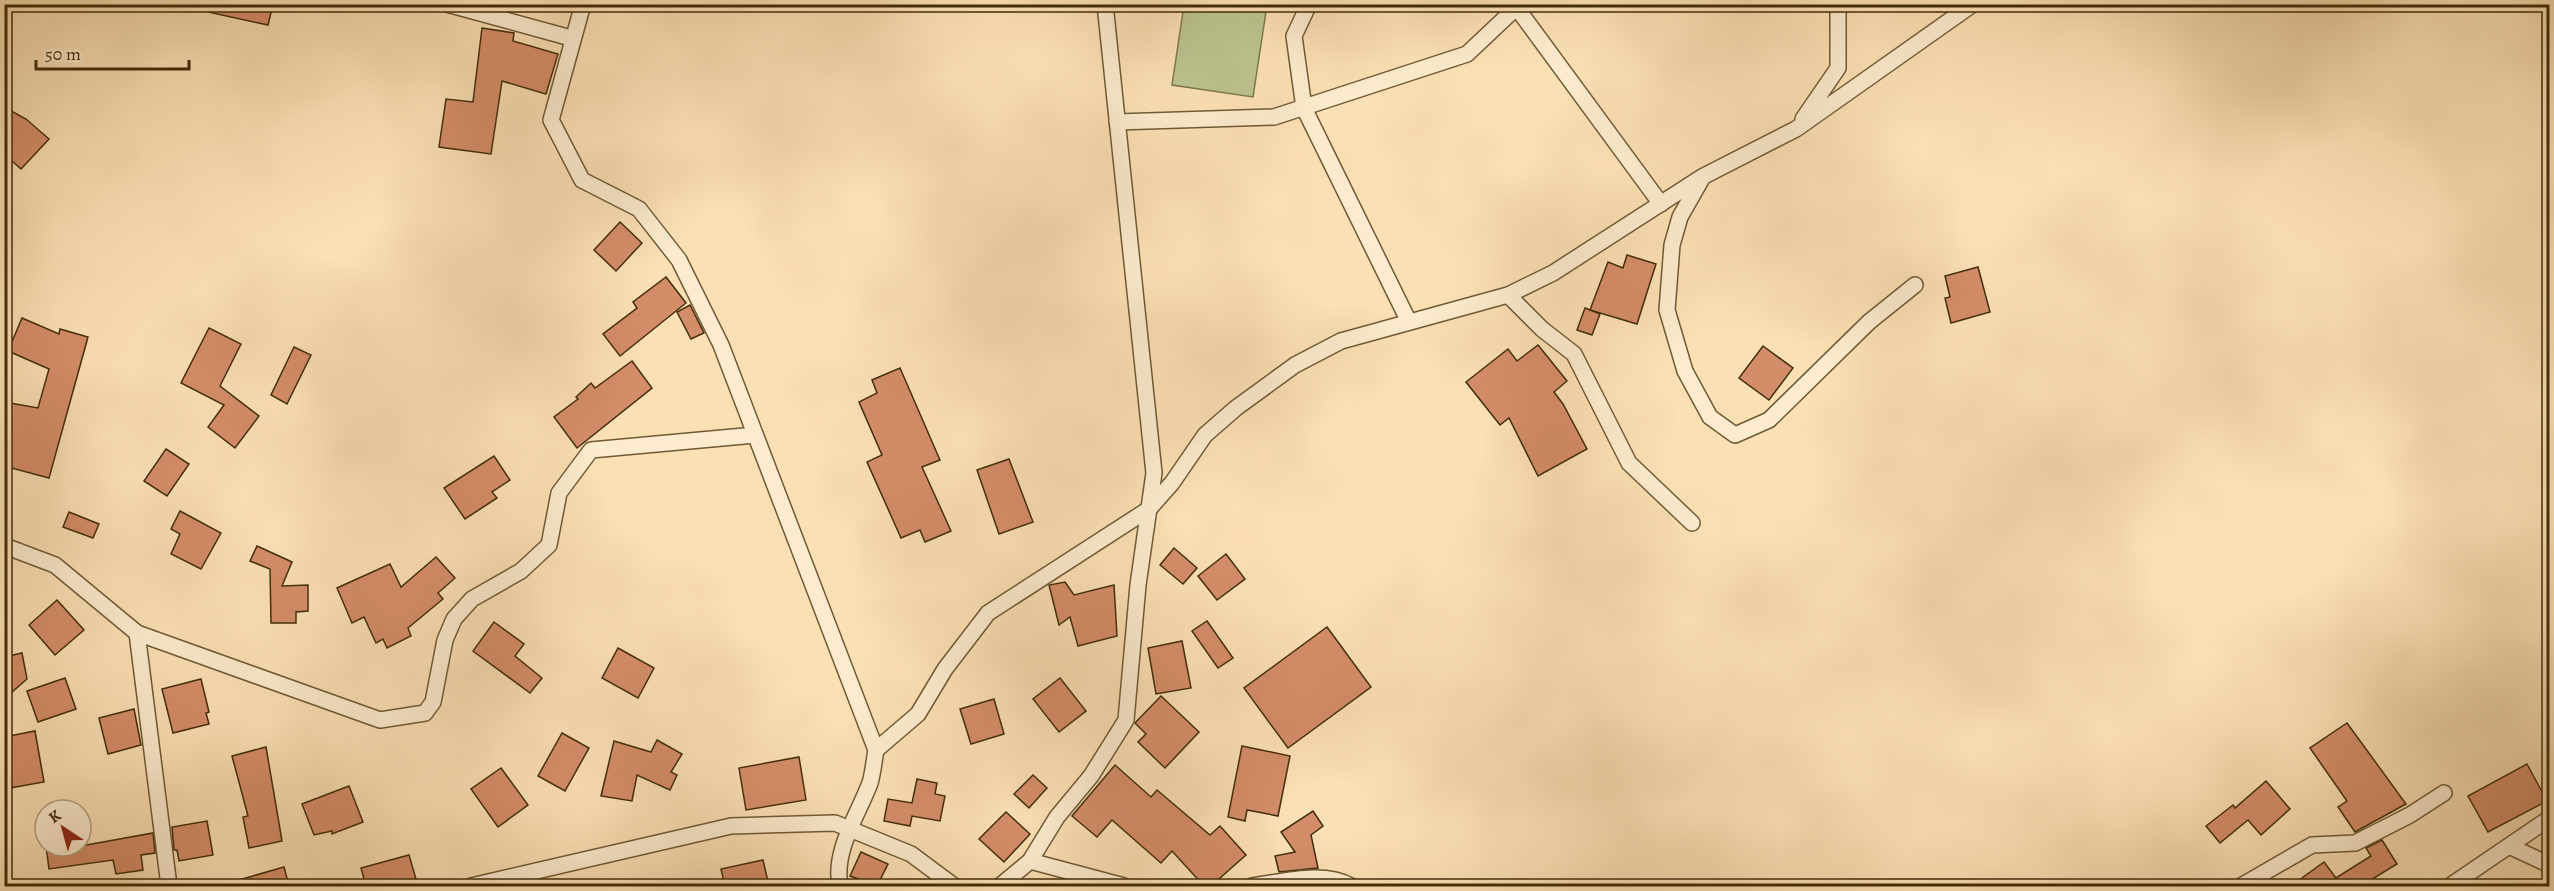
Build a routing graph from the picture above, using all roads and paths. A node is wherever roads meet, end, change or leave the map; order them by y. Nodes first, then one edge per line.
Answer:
1 (447, 4) edge
2 (583, 4) edge
3 (1105, 4) edge
4 (1309, 4) edge
5 (1838, 4) edge
6 (1973, 4) edge
7 (1517, 6) edge
8 (572, 38) junction
9 (1304, 108) junction
10 (1117, 122) junction
11 (1796, 129) junction
12 (1702, 177) junction
13 (1661, 204) junction
14 (1915, 285) dead end
15 (1508, 295) junction
16 (1409, 322) junction
17 (755, 435) junction
18 (1149, 509) junction
19 (1692, 523) dead end
20 (4, 549) edge
21 (137, 633) junction
22 (876, 750) junction
23 (2444, 793) dead end
24 (2550, 818) edge
25 (849, 828) junction
26 (2510, 846) junction
27 (1030, 861) junction
28 (2550, 866) edge
29 (169, 886) edge
30 (471, 886) edge
31 (840, 886) edge
32 (954, 886) edge
33 (1000, 886) edge
34 (1124, 886) edge
35 (1252, 886) edge
36 (1351, 886) edge
37 (2241, 886) edge
38 (2450, 886) edge

1 - 8 street
2 - 8 street
3 - 10 street
4 - 9 street
5 - 11 street
6 - 11 street
7 - 9 street
7 - 13 street
8 - 17 street
9 - 10 street
9 - 16 street
10 - 18 street
11 - 12 street
12 - 13 street
12 - 14 street
13 - 15 street
15 - 16 street
15 - 19 street
16 - 18 street
17 - 21 street
17 - 22 street
18 - 22 street
18 - 27 street
20 - 21 street
21 - 29 street
22 - 25 street
23 - 37 street
24 - 26 street
25 - 30 street
25 - 31 street
25 - 32 street
26 - 28 street
26 - 38 street
27 - 33 street
27 - 34 street
35 - 36 street

